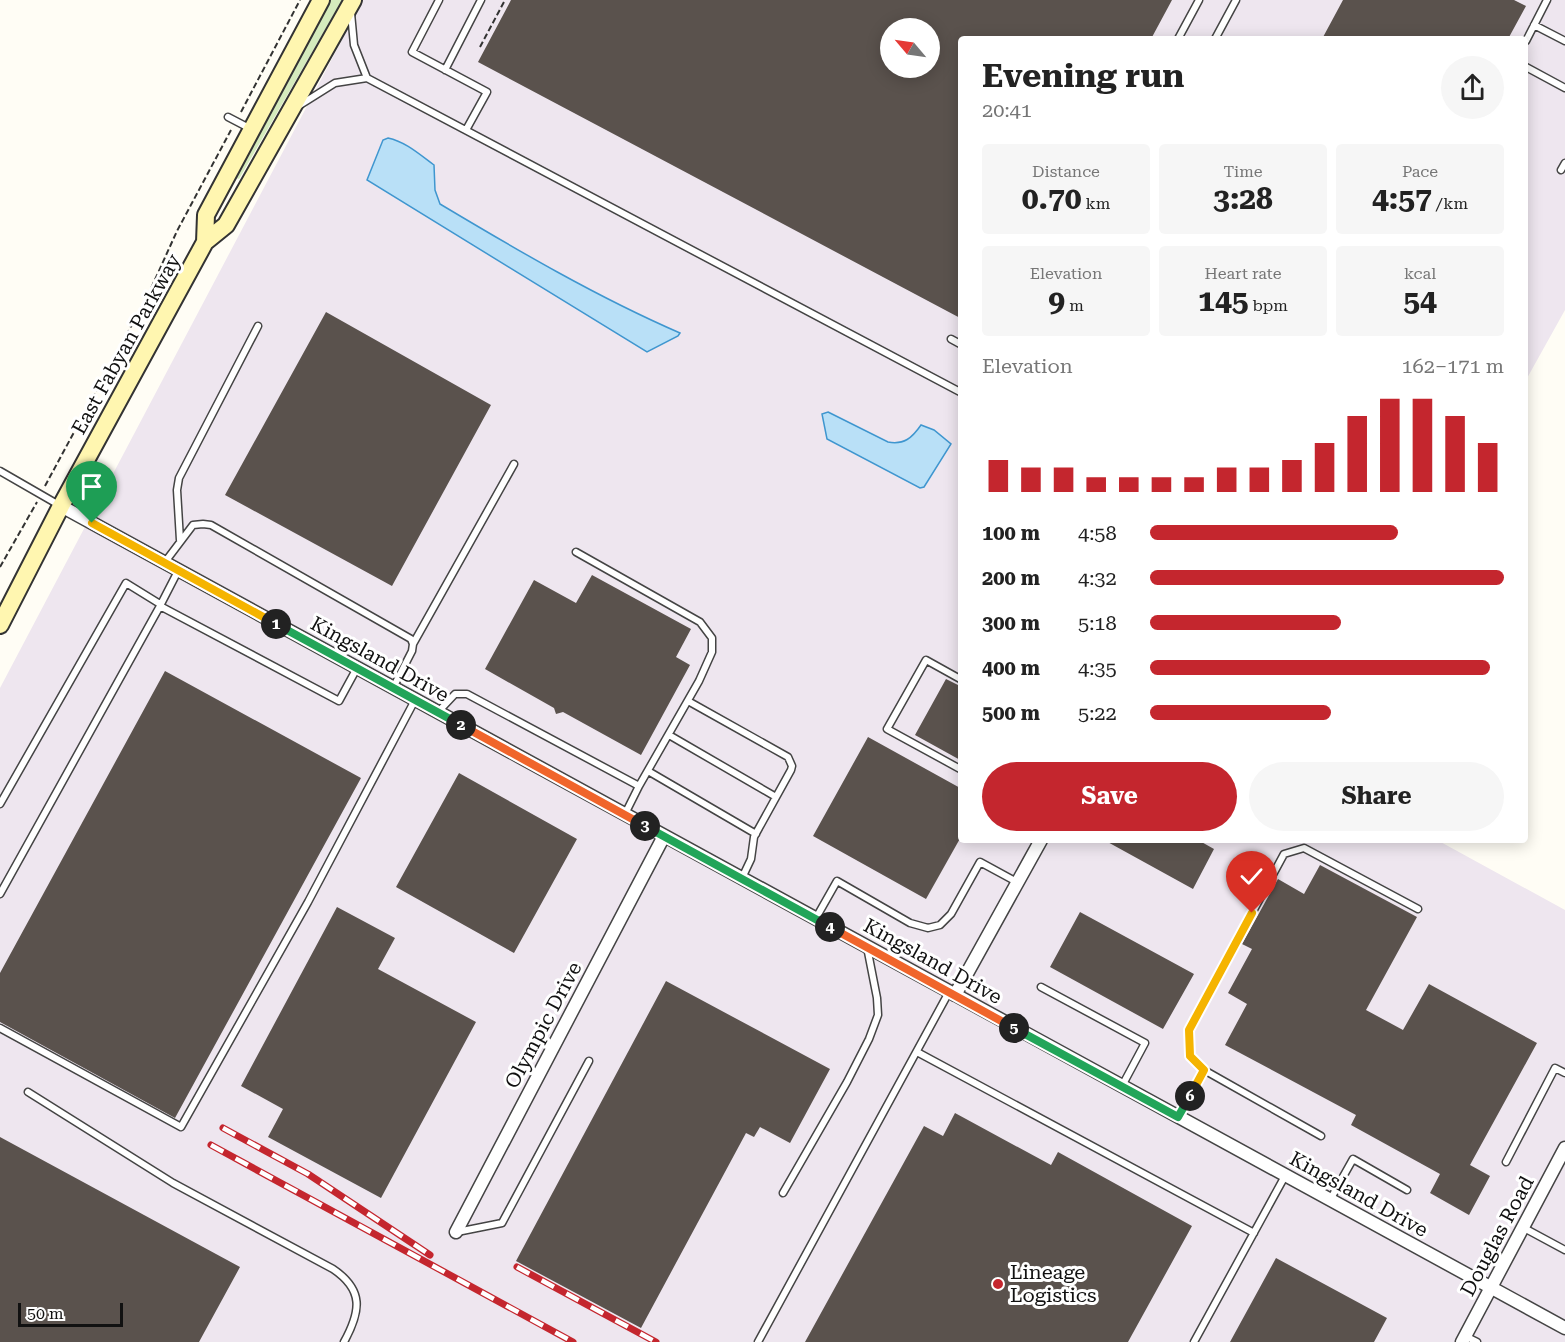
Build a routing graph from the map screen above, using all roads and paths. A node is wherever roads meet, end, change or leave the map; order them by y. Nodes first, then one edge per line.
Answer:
1 (300, 0) edge
2 (321, 0) edge
3 (439, 0) edge
4 (482, 0) edge
5 (505, 0) edge
6 (1199, 0) edge
7 (1236, 0) edge
8 (1547, 0) edge
9 (352, 2) edge
10 (1534, 25) junction
11 (1180, 36) edge
12 (1217, 36) edge
13 (1528, 37) edge
14 (1565, 41) edge
15 (480, 46) dead end
16 (1528, 68) edge
17 (445, 70) junction
18 (367, 78) junction
19 (1565, 88) edge
20 (241, 111) dead end
21 (289, 112) junction
22 (228, 117) dead end
23 (252, 130) junction
24 (466, 130) junction
25 (230, 132) dead end
26 (1565, 163) edge
27 (1561, 171) dead end
28 (205, 242) junction
29 (258, 326) dead end
30 (951, 339) dead end
31 (958, 343) edge
32 (958, 391) edge
33 (514, 464) dead end
34 (0, 471) edge
35 (46, 484) dead end
36 (35, 506) dead end
37 (61, 506) junction
38 (180, 540) junction
39 (576, 552) dead end
40 (164, 563) junction
41 (0, 567) edge
42 (178, 570) junction
43 (160, 605) junction
44 (0, 625) edge
45 (414, 644) junction
46 (357, 668) junction
47 (958, 678) edge
48 (393, 688) junction
49 (415, 700) junction
50 (688, 701) junction
51 (438, 712) junction
52 (669, 735) junction
53 (958, 768) edge
54 (648, 771) junction
55 (639, 786) junction
56 (776, 796) junction
57 (0, 804) edge
58 (624, 814) junction
59 (756, 834) junction
60 (664, 836) junction
61 (1039, 843) edge
62 (741, 878) junction
63 (1017, 882) junction
64 (0, 894) edge
65 (1418, 909) dead end
66 (816, 919) junction
67 (867, 947) junction
68 (1041, 987) dead end
69 (952, 994) junction
70 (0, 1028) edge
71 (917, 1052) junction
72 (589, 1061) dead end
73 (1204, 1070) junction
74 (1565, 1073) edge
75 (1122, 1087) junction
76 (28, 1092) dead end
77 (1178, 1117) junction
78 (1321, 1136) dead end
79 (1565, 1148) edge
80 (1506, 1162) dead end
81 (1285, 1176) junction
82 (1407, 1190) dead end
83 (783, 1193) dead end
84 (1330, 1201) junction
85 (1524, 1228) junction
86 (456, 1232) joint
87 (1254, 1233) junction
88 (1565, 1250) edge
89 (1491, 1289) junction
90 (1565, 1328) edge
91 (1464, 1339) edge
92 (344, 1342) edge
93 (758, 1342) edge
94 (1194, 1342) edge
95 (1477, 1342) edge

1 - 20 path
2 - 23 main road, East Fabyan Parkway
3 - 17 lane
4 - 17 lane
5 - 15 path
6 - 11 lane
7 - 12 lane
8 - 10 lane
9 - 18 lane
9 - 21 main road, East Fabyan Parkway
10 - 13 lane
10 - 14 lane
16 - 19 lane
17 - 24 lane
18 - 21 lane
18 - 24 lane
21 - 28 main road, East Fabyan Parkway
22 - 23 lane
23 - 28 main road, East Fabyan Parkway
24 - 32 lane
25 - 35 path
26 - 27 lane
28 - 37 main road, East Fabyan Parkway
29 - 38 lane
30 - 31 lane
33 - 45 lane
34 - 37 lane
36 - 41 path
37 - 40 street, Kingsland Drive
37 - 44 main road, East Fabyan Parkway
38 - 40 lane
38 - 45 lane
39 - 50 lane
40 - 42 street, Kingsland Drive
42 - 43 lane
42 - 46 street, Kingsland Drive
43 - 46 lane
43 - 57 lane
43 - 64 lane
45 - 48 lane
46 - 48 street, Kingsland Drive
47 - 53 lane
48 - 49 street, Kingsland Drive
49 - 51 street, Kingsland Drive
49 - 70 lane
50 - 52 lane
50 - 56 lane
51 - 55 lane
51 - 58 street, Kingsland Drive
52 - 54 lane
52 - 56 lane
54 - 55 lane
54 - 59 lane
55 - 58 lane
56 - 59 lane
58 - 60 street, Kingsland Drive
59 - 62 lane
60 - 62 street, Kingsland Drive
60 - 86 street, Olympic Drive
61 - 63 street
62 - 66 street, Kingsland Drive
63 - 66 lane
63 - 69 street
65 - 73 lane
66 - 67 street, Kingsland Drive
67 - 69 street, Kingsland Drive
67 - 83 lane
68 - 75 lane
69 - 71 lane
69 - 75 street, Kingsland Drive
71 - 87 lane
71 - 93 lane
72 - 86 lane
73 - 77 lane
73 - 78 lane
74 - 80 lane
75 - 77 street, Kingsland Drive
76 - 92 lane
77 - 81 street, Kingsland Drive
79 - 85 street, Douglas Road
81 - 84 street, Kingsland Drive
81 - 87 lane
82 - 84 lane
84 - 89 street, Kingsland Drive
85 - 88 lane
85 - 89 street, Douglas Road
87 - 94 lane
89 - 90 street, Kingsland Drive
89 - 91 street, Douglas Road
91 - 95 lane

